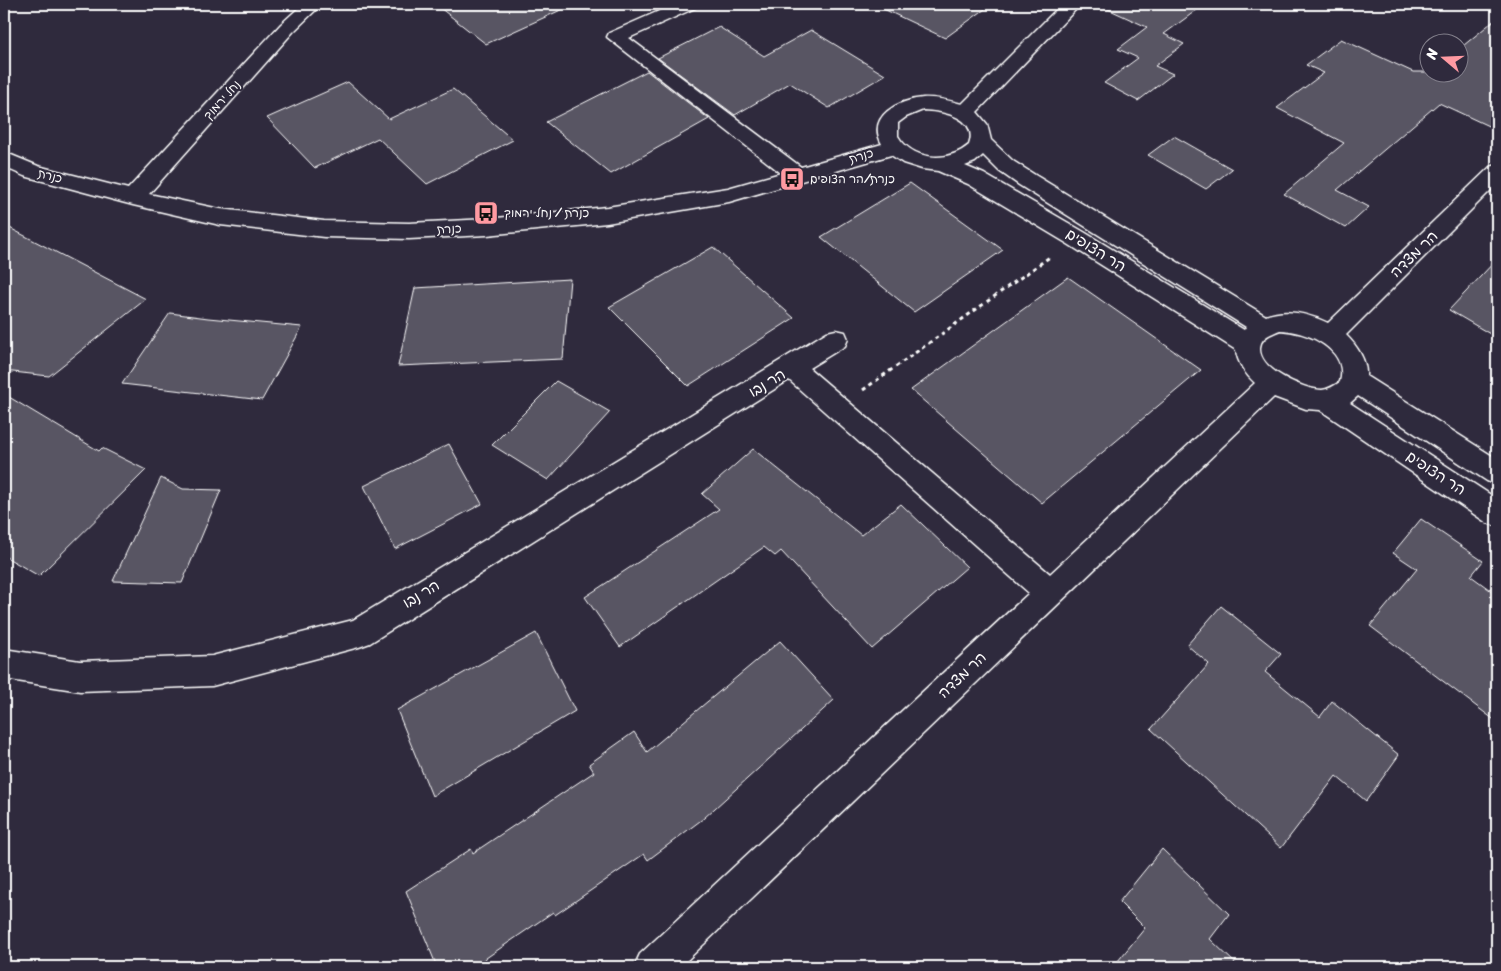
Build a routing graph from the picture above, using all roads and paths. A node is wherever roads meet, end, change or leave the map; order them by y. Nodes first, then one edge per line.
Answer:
1 (312, 4) edge
2 (689, 4) edge
3 (1066, 6) edge
4 (964, 113) junction
5 (981, 142) junction
6 (894, 147) junction
7 (4, 160) edge
8 (941, 164) junction
9 (1497, 172) edge
10 (798, 174) junction
11 (133, 198) junction
12 (1076, 238) junction
13 (1262, 325) junction
14 (1330, 336) junction
15 (836, 339) dead end
16 (1248, 344) junction
17 (792, 368) junction
18 (1354, 380) junction
19 (1271, 384) junction
20 (1324, 400) junction
21 (838, 408) junction
22 (1497, 473) edge
23 (1497, 514) edge
24 (1049, 592) junction
25 (4, 664) edge
26 (653, 967) edge

1 - 11 street, נחל ירמוך
2 - 10 street
3 - 4 street
4 - 5 street, כנרת
4 - 6 street, כנרת
5 - 8 street, כנרת
5 - 13 street, הר הצופים
6 - 8 street, כנרת
6 - 10 street, כנרת
7 - 11 street, כנרת
8 - 12 street, הר הצופים
9 - 14 street, הר מצדה
10 - 11 street, כנרת
12 - 16 street, הר הצופים
12 - 21 path
13 - 14 street
13 - 16 street
14 - 18 street
15 - 17 street, הר נבו
16 - 19 street
17 - 21 street, הר נבו
17 - 25 street, הר נבו
18 - 20 street
18 - 22 street
19 - 20 street
19 - 24 street, הר מצדה
20 - 23 street, הר הצופים
21 - 24 street, הר נבו
24 - 26 street, הר מצדה

